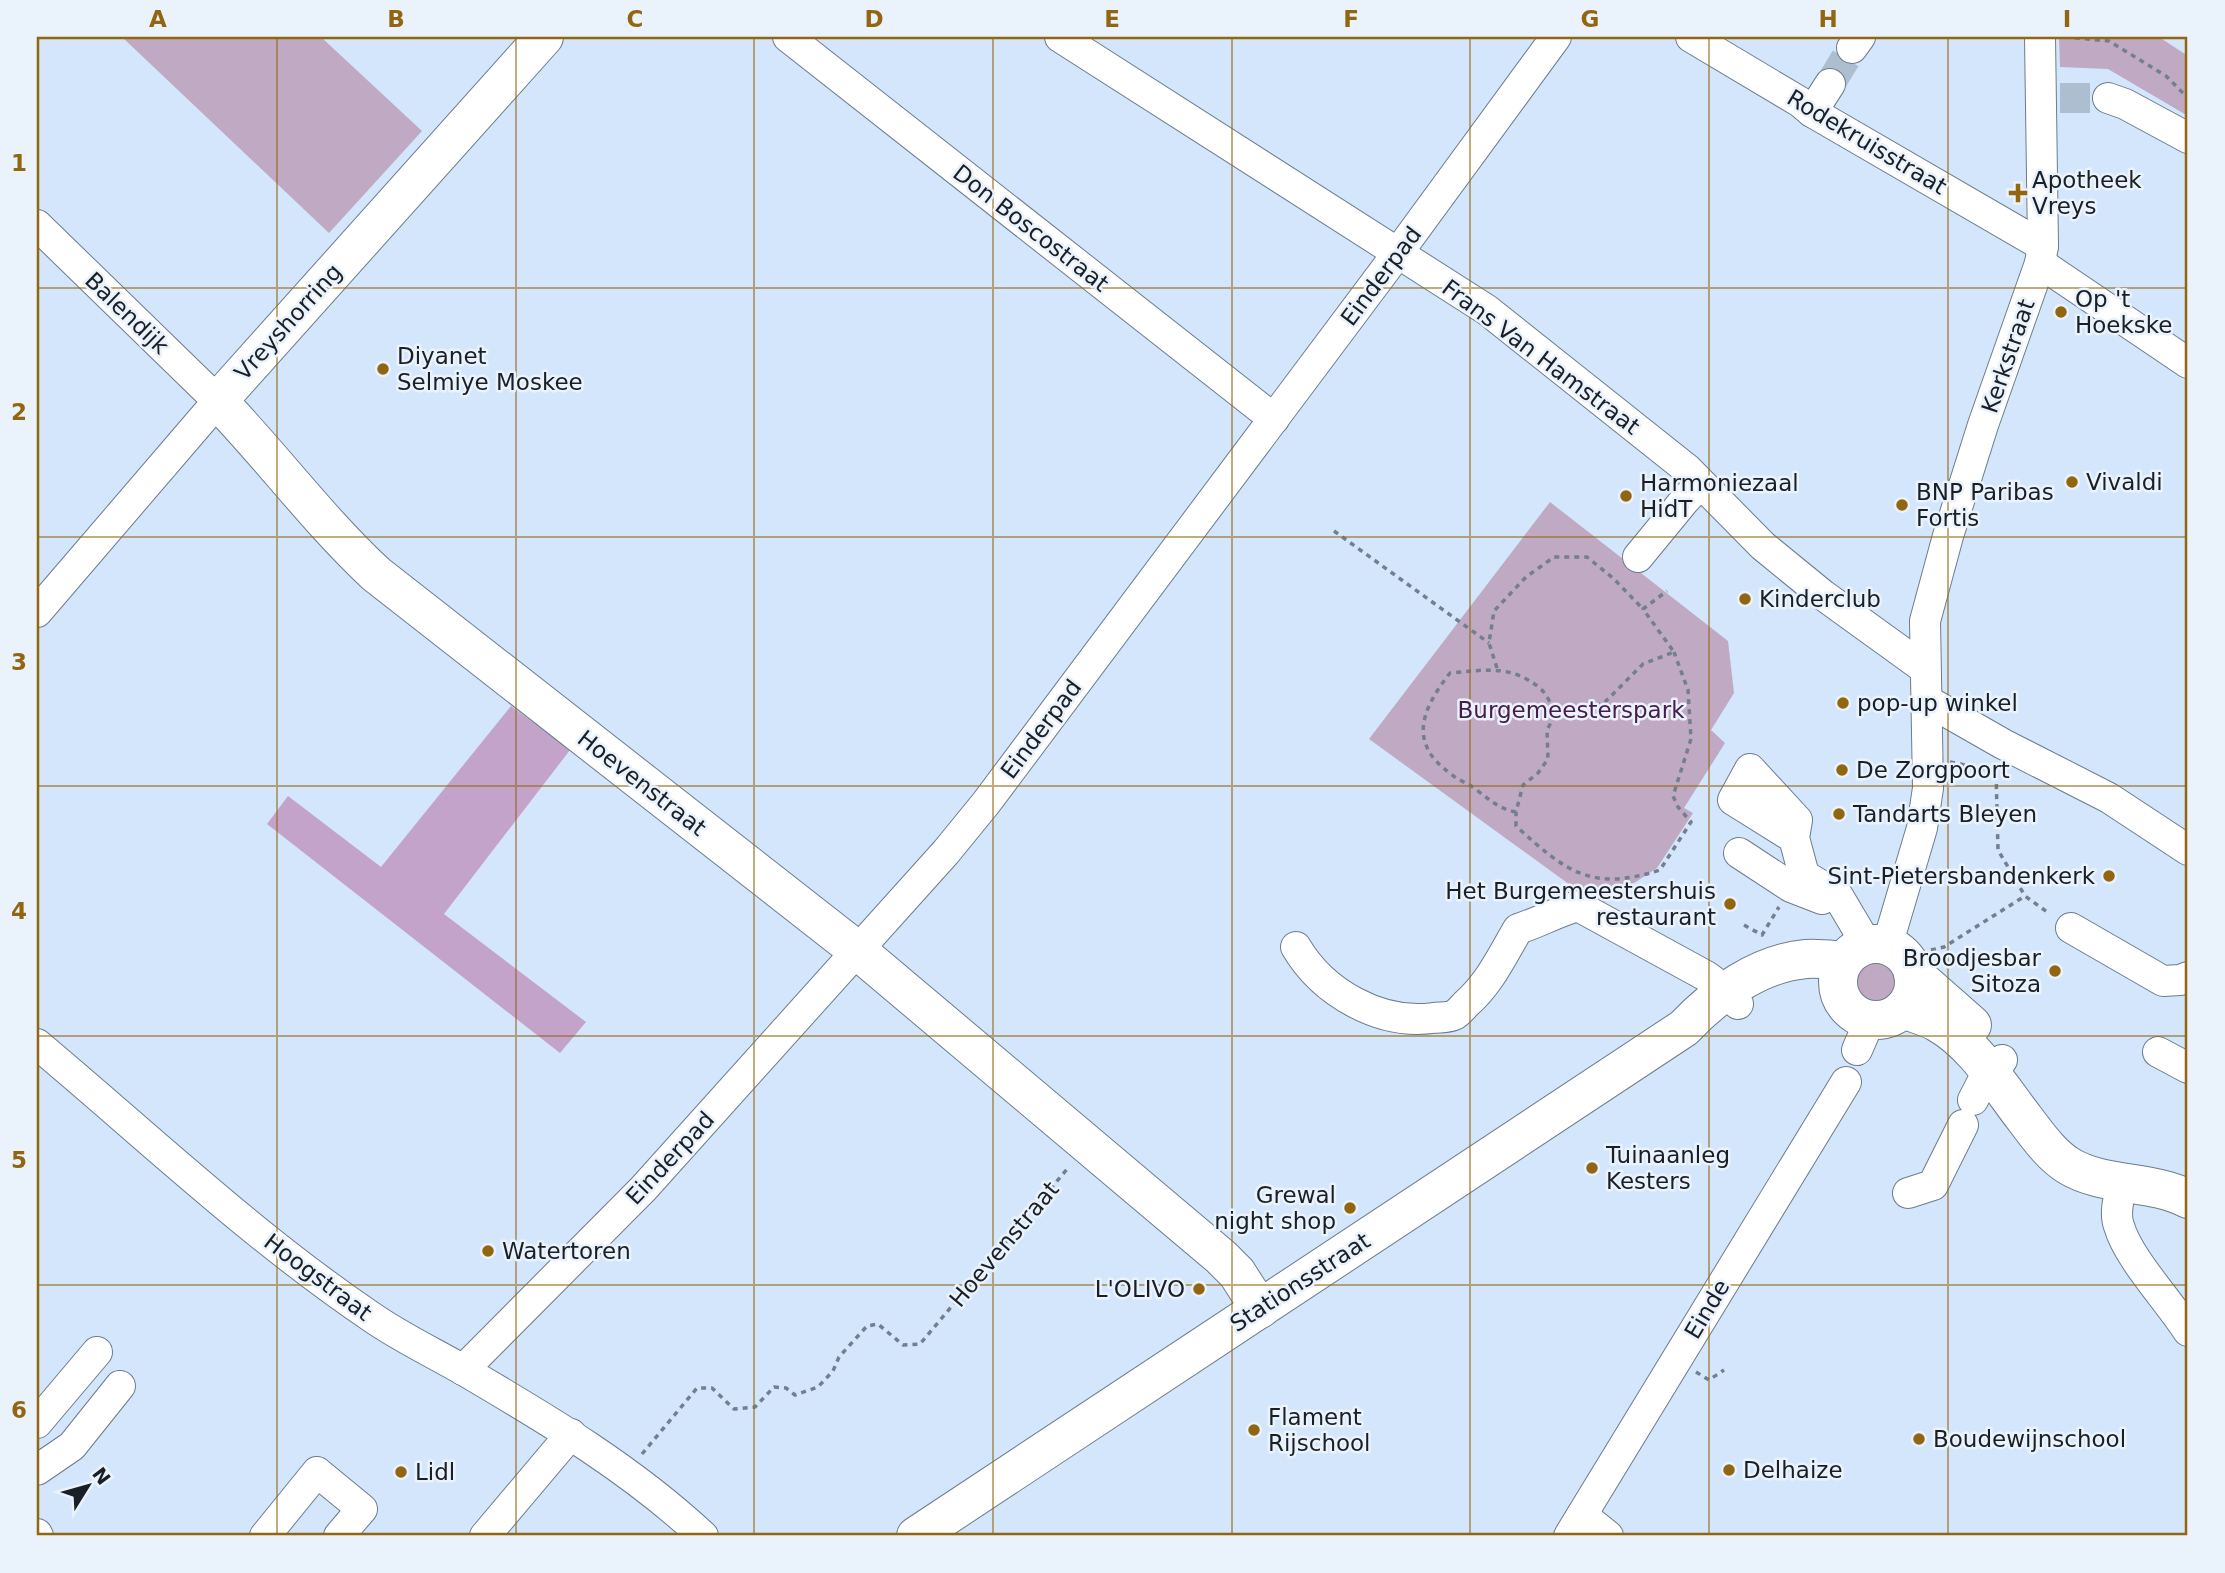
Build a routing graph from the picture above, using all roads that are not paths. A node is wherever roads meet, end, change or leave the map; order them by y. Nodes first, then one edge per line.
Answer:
1 (544, 37) edge
2 (788, 37) edge
3 (1060, 37) edge
4 (1556, 37) edge
5 (1691, 37) edge
6 (2040, 37) edge
7 (1830, 84) tunnel mouth
8 (2108, 98) tunnel mouth
9 (1812, 112) junction
10 (2188, 138) edge
11 (37, 225) edge
12 (1397, 254) junction
13 (2042, 255) junction
14 (2188, 363) edge
15 (218, 401) junction
16 (1274, 418) junction
17 (1700, 484) junction
18 (1639, 557) dead end
19 (37, 612) edge
20 (1924, 668) junction
21 (1926, 699) junction
22 (1794, 838) dead end
23 (2188, 850) edge
24 (1739, 853) dead end
25 (1847, 912) junction
26 (2071, 928) road end
27 (1296, 947) dead end
28 (858, 951) junction
29 (2188, 977) edge
30 (1876, 984) junction
31 (1733, 998) junction
32 (37, 1044) edge
33 (2158, 1052) dead end
34 (2188, 1068) edge
35 (1846, 1082) dead end
36 (1981, 1089) junction
37 (2108, 1179) junction
38 (1908, 1193) dead end
39 (2188, 1199) edge
40 (1260, 1309) junction
41 (2188, 1331) edge
42 (97, 1352) dead end
43 (463, 1370) junction
44 (120, 1386) dead end
45 (37, 1424) edge
46 (570, 1434) junction
47 (62, 1451) junction
48 (37, 1470) edge
49 (1575, 1526) edge
50 (265, 1536) edge
51 (339, 1536) edge
52 (485, 1536) edge
53 (703, 1536) edge
54 (916, 1536) edge
55 (1608, 1536) edge

1 - 15 main road, Vreyshorring
2 - 16 street, Don Boscostraat
3 - 12 street, Frans Van Hamstraat
4 - 12 street, Einderpad
5 - 9 street, Rodekruisstraat
6 - 13 street, Kerkstraat
7 - 9 street
8 - 10 street
9 - 13 street, Rodekruisstraat
11 - 15 street, Balendijk
12 - 16 street, Einderpad
12 - 17 street, Frans Van Hamstraat
13 - 14 street, Rodekruisstraat
13 - 20 street, Kerkstraat
15 - 19 street, Vreyshorring
15 - 28 main road, Hoevenstraat
16 - 28 street, Einderpad
17 - 18 street
17 - 20 street, Frans Van Hamstraat
20 - 21 street, Kerkstraat
21 - 23 street
21 - 30 street, Kerkstraat
22 - 25 street
24 - 25 street
25 - 30 street
26 - 29 street
27 - 31 street
28 - 40 main road, Hoevenstraat
28 - 43 street, Einderpad
30 - 31 main road, Stationsstraat
30 - 36 main road
31 - 40 main road, Stationsstraat
32 - 43 street, Hoogstraat
33 - 34 street
35 - 49 street, Einde
36 - 37 main road
36 - 38 street
37 - 39 main road
37 - 41 street
40 - 54 main road, Stationsstraat
42 - 45 street
43 - 46 street, Hoogstraat
44 - 47 street
45 - 47 street
46 - 52 street
46 - 53 street, Hoogstraat
47 - 48 street
49 - 55 street
50 - 51 street

